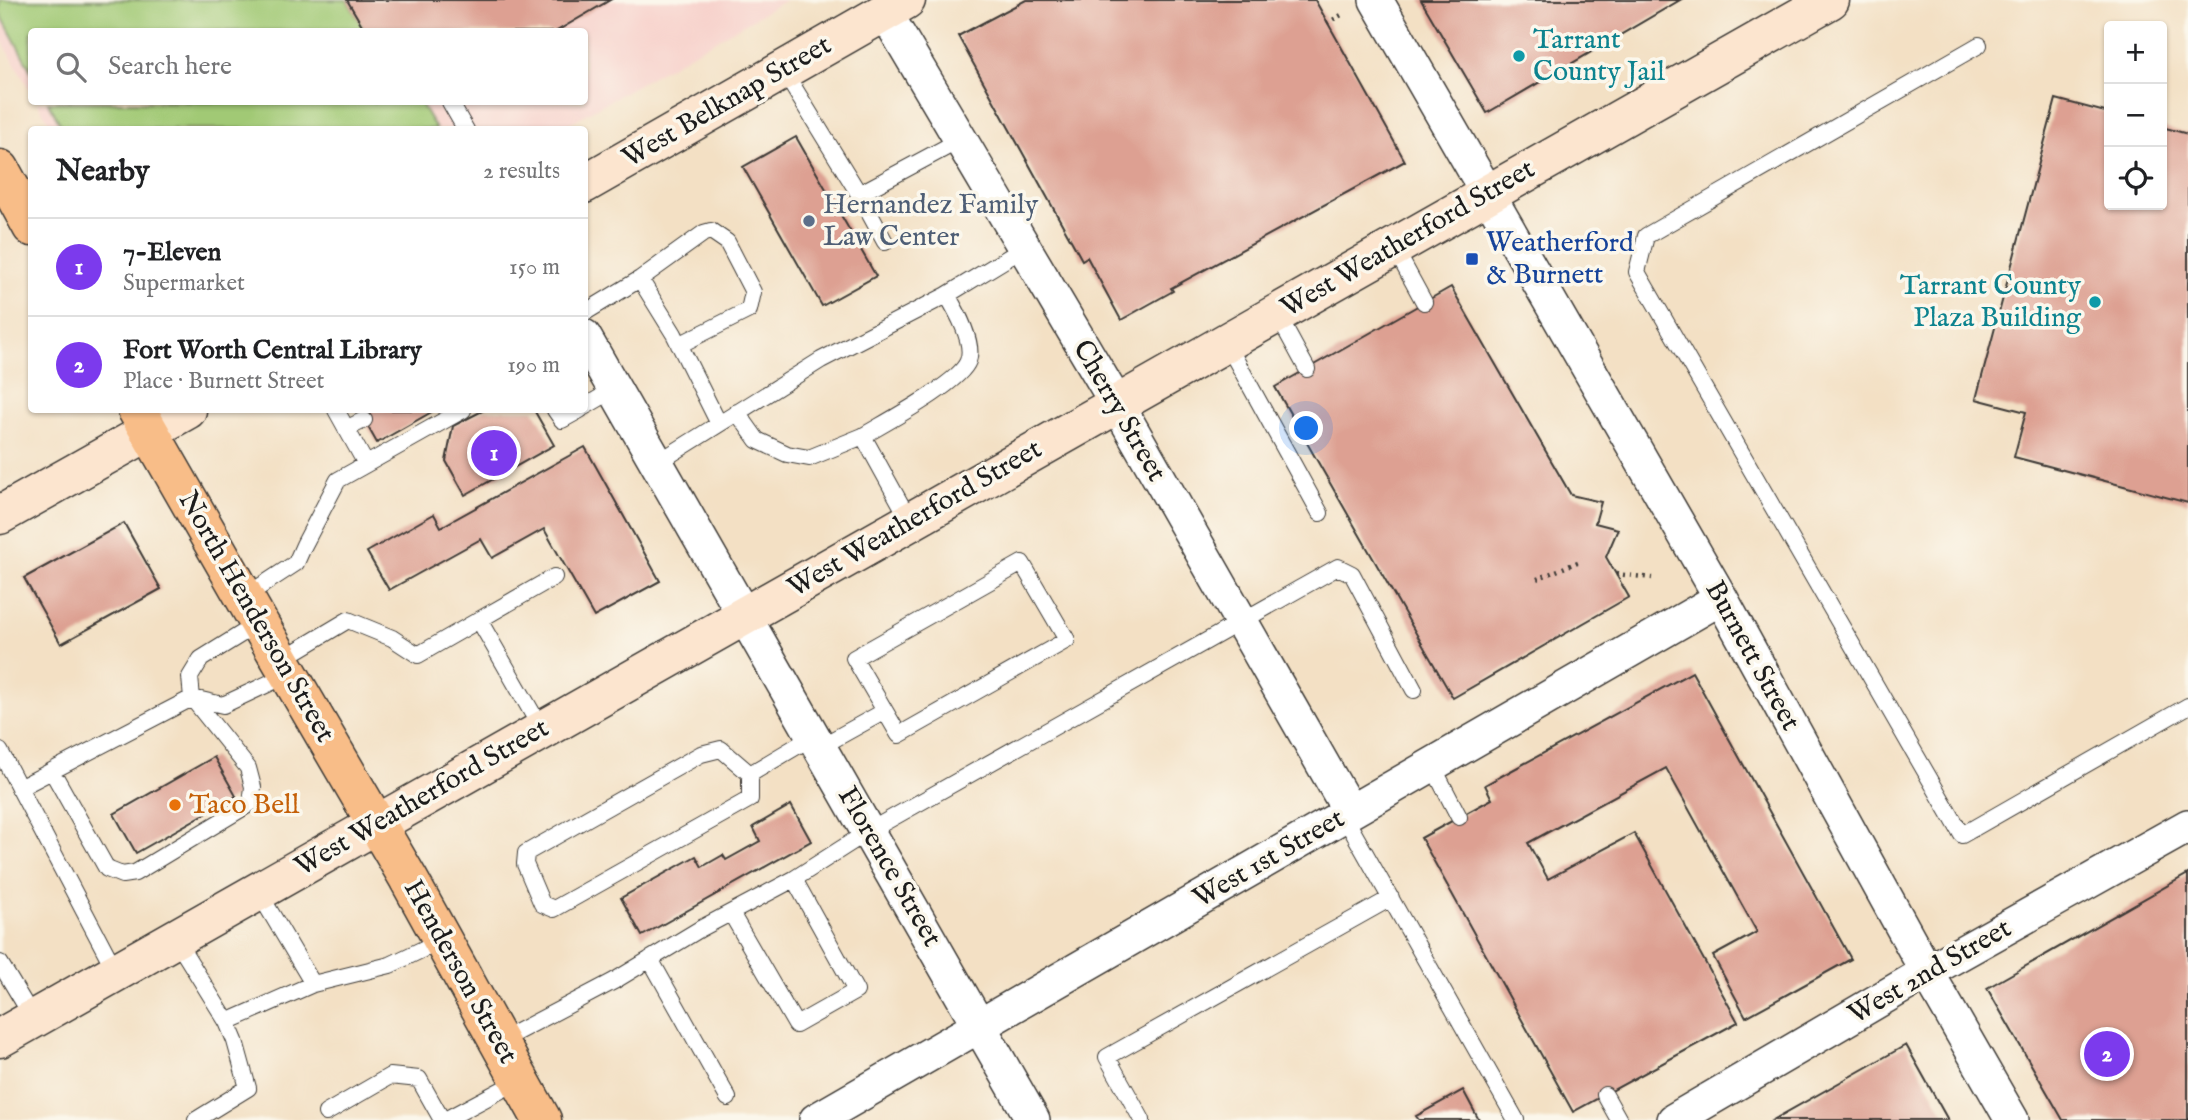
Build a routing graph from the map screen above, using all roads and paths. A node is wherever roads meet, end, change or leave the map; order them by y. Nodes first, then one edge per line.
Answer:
1 (1376, 0) edge
2 (1830, 0) edge
3 (890, 4) edge
4 (1979, 45) dead end
5 (783, 70) junction
6 (452, 105) edge
7 (464, 126) edge
8 (961, 140) junction
9 (0, 169) edge
10 (588, 182) edge
11 (859, 194) junction
12 (1488, 194) junction
13 (28, 220) edge
14 (885, 242) dead end
15 (1394, 247) junction
16 (1024, 248) junction
17 (640, 279) junction
18 (947, 295) junction
19 (1424, 302) dead end
20 (588, 311) edge
21 (1277, 314) junction
22 (1226, 342) junction
23 (588, 343) edge
24 (679, 345) junction
25 (1307, 369) dead end
26 (615, 389) junction
27 (1117, 404) junction
28 (588, 405) edge
29 (737, 412) junction
30 (179, 413) edge
31 (338, 413) edge
32 (458, 413) edge
33 (557, 413) edge
34 (575, 413) edge
35 (364, 420) dead end
36 (719, 424) junction
37 (137, 429) edge
38 (346, 429) junction
39 (863, 436) junction
40 (657, 463) junction
41 (366, 464) junction
42 (1320, 513) dead end
43 (0, 515) edge
44 (910, 522) junction
45 (1580, 561) dead end
46 (1616, 574) dead end
47 (554, 577) dead end
48 (1652, 578) dead end
49 (1537, 579) dead end
50 (1721, 598) junction
51 (251, 610) junction
52 (745, 615) junction
53 (479, 620) junction
54 (1240, 621) junction
55 (285, 667) junction
56 (1414, 690) dead end
57 (192, 698) junction
58 (2188, 706) edge
59 (885, 711) junction
60 (542, 730) junction
61 (817, 742) junction
62 (0, 751) edge
63 (1432, 765) junction
64 (52, 771) junction
65 (750, 774) junction
66 (19, 788) junction
67 (1347, 814) junction
68 (1460, 817) dead end
69 (375, 825) junction
70 (2188, 826) edge
71 (869, 831) junction
72 (794, 880) junction
73 (257, 891) junction
74 (1391, 898) junction
75 (731, 913) junction
76 (175, 938) junction
77 (442, 940) junction
78 (650, 959) junction
79 (0, 964) edge
80 (116, 972) junction
81 (1927, 972) junction
82 (313, 984) junction
83 (33, 1018) junction
84 (227, 1022) junction
85 (980, 1026) junction
86 (0, 1038) edge
87 (498, 1042) junction
88 (520, 1080) junction
89 (1605, 1095) dead end
90 (728, 1098) dead end
91 (326, 1113) dead end
92 (196, 1120) edge
93 (444, 1120) edge
94 (542, 1120) edge
95 (816, 1120) edge
96 (1033, 1120) edge
97 (1142, 1120) edge
98 (1516, 1120) edge
99 (1619, 1120) edge
100 (1674, 1120) edge
101 (2012, 1120) edge

1 - 12 street, Burnett Street
2 - 12 main road, West Weatherford Street
3 - 5 main road, West Belknap Street
3 - 8 street, Cherry Street
4 - 58 lane
5 - 10 main road, West Belknap Street
5 - 11 lane
6 - 7 lane
8 - 11 lane
8 - 16 street, Cherry Street
9 - 13 main road
11 - 14 lane
12 - 15 main road, West Weatherford Street
12 - 50 street, Burnett Street
15 - 19 lane
15 - 21 main road, West Weatherford Street
16 - 18 lane
16 - 27 street, Cherry Street
17 - 20 lane
17 - 24 lane
17 - 24 lane
18 - 29 lane
18 - 39 lane
21 - 22 main road, West Weatherford Street
21 - 25 lane
22 - 27 main road, West Weatherford Street
22 - 42 lane
23 - 26 street, Florence Street
24 - 36 lane
26 - 28 lane
26 - 40 street, Florence Street
27 - 44 main road, West Weatherford Street
27 - 54 street, Cherry Street
29 - 36 lane
29 - 39 lane
30 - 37 main road
31 - 38 lane
32 - 41 lane
33 - 34 lane
35 - 38 lane
36 - 40 lane
37 - 43 main road
37 - 51 main road, North Henderson Street
38 - 41 lane
39 - 44 lane
40 - 52 street, Florence Street
41 - 51 lane
44 - 52 main road, West Weatherford Street
45 - 49 path
46 - 48 path
47 - 53 lane
50 - 63 street, West 1st Street
50 - 81 street, Burnett Street
51 - 55 main road, North Henderson Street
51 - 57 lane
52 - 60 main road, West Weatherford Street
52 - 61 street, Florence Street
53 - 55 lane
53 - 60 lane
54 - 56 lane
54 - 67 street, Cherry Street
54 - 71 lane
55 - 57 lane
55 - 69 main road, North Henderson Street
57 - 64 lane
57 - 64 lane
59 - 59 lane
59 - 61 lane
60 - 69 main road, West Weatherford Street
61 - 65 lane
61 - 71 street, Florence Street
62 - 66 lane
63 - 67 street, West 1st Street
63 - 68 lane
64 - 66 lane
65 - 65 lane
66 - 80 lane
67 - 74 lane
67 - 85 street, West 1st Street
69 - 73 main road, West Weatherford Street
69 - 77 main road, Henderson Street
70 - 81 street, West 2nd Street
71 - 72 lane
71 - 85 street, Florence Street
72 - 75 lane
72 - 75 lane
73 - 76 main road, West Weatherford Street
73 - 82 lane
74 - 97 lane
74 - 98 lane
75 - 78 lane
76 - 80 main road, West Weatherford Street
76 - 84 lane
77 - 82 lane
77 - 87 main road, Henderson Street
78 - 87 lane
78 - 90 lane
79 - 83 lane
80 - 83 main road, West Weatherford Street
81 - 100 street, West 2nd Street
81 - 101 street, Burnett Street
82 - 84 lane
83 - 86 main road, West Weatherford Street
84 - 92 lane
85 - 95 street, West 1st Street
85 - 96 street, Florence Street
87 - 88 main road, Henderson Street
88 - 93 lane
88 - 94 main road, Henderson Street
89 - 99 lane
91 - 93 lane

